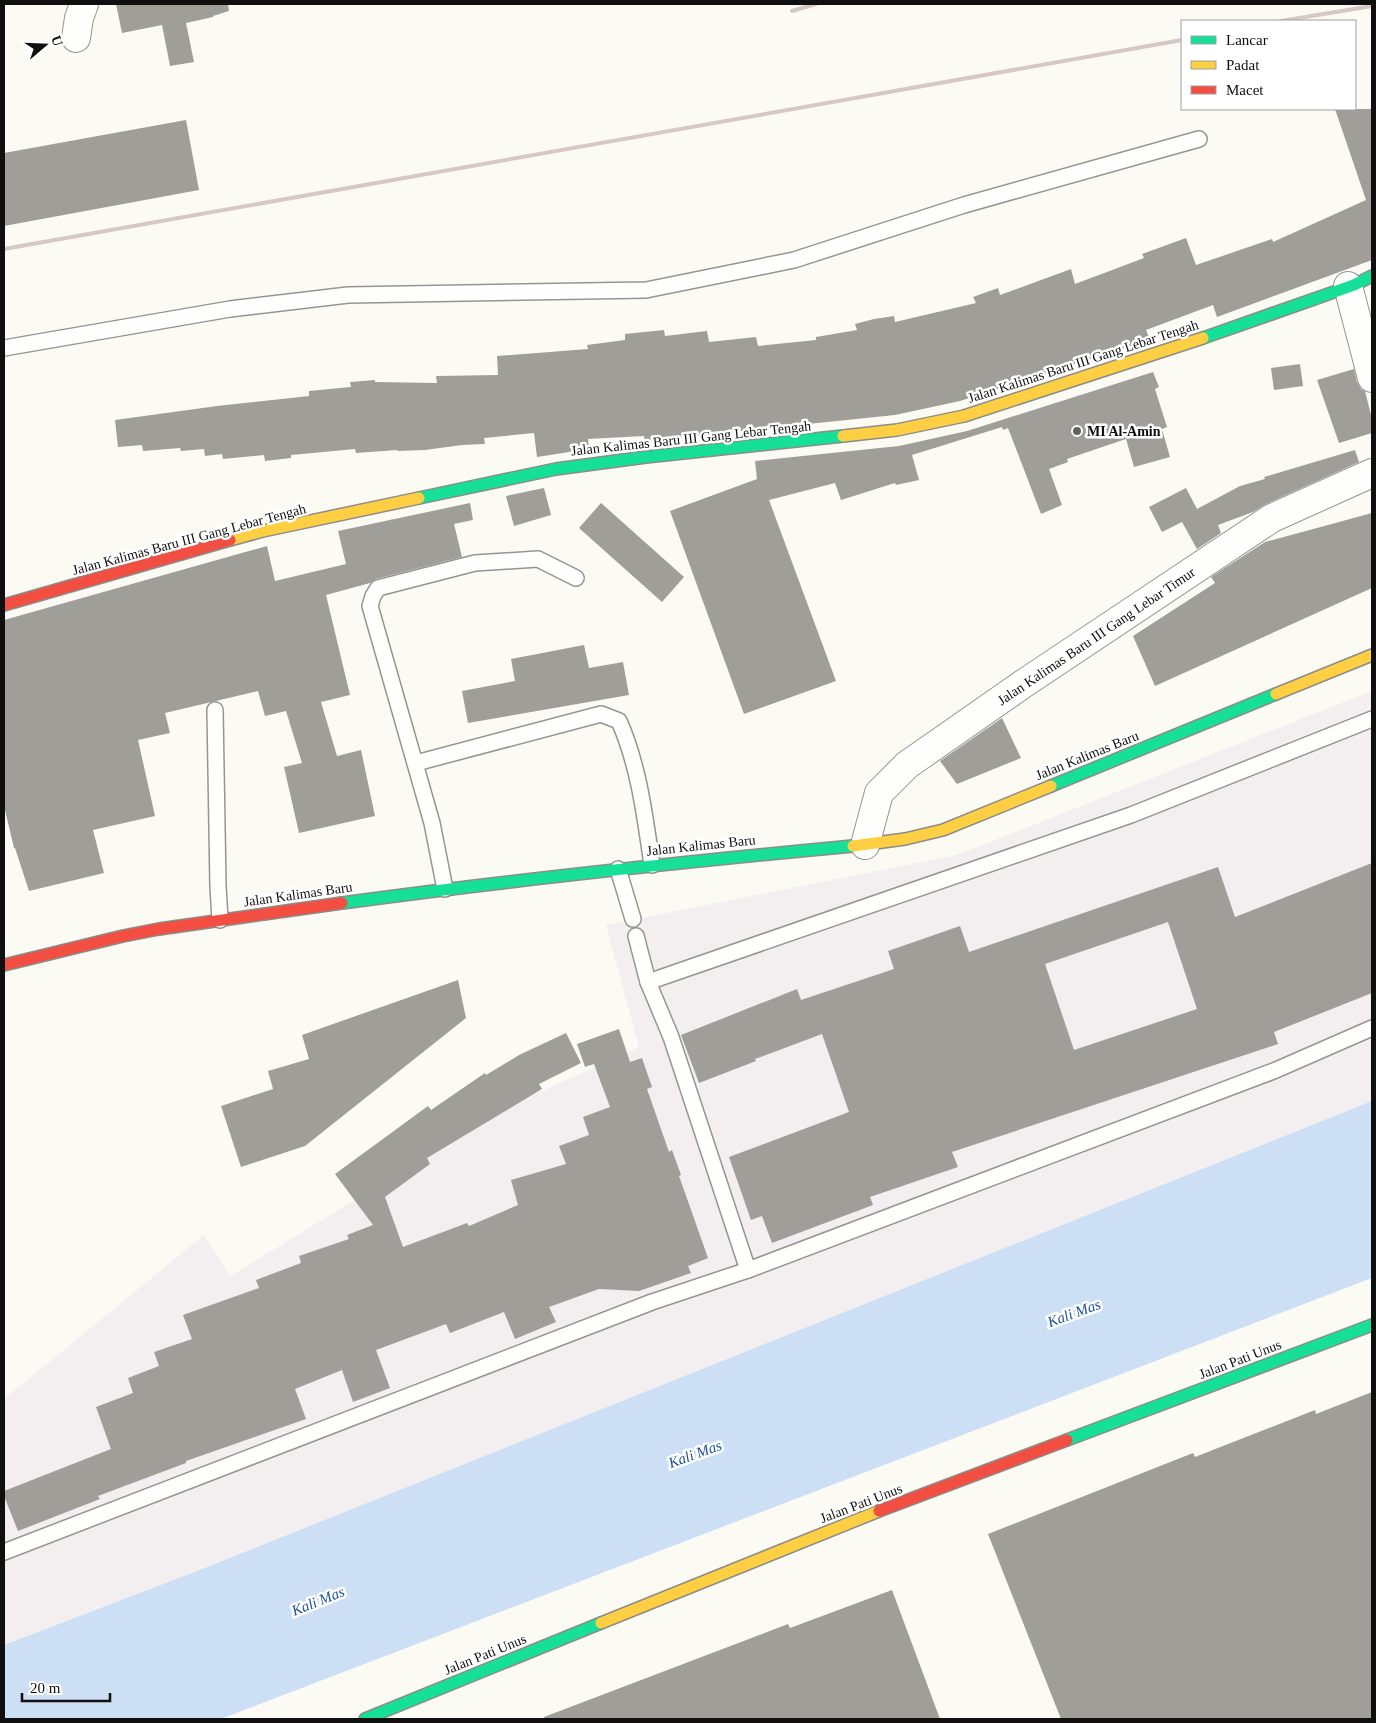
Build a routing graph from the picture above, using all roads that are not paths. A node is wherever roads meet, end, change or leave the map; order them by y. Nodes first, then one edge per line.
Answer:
1 (84, 4) edge
2 (76, 38) dead end
3 (1199, 139) dead end
4 (1360, 281) edge
5 (4, 348) edge
6 (1372, 378) edge
7 (1372, 473) edge
8 (576, 578) dead end
9 (4, 605) edge
10 (1372, 655) edge
11 (215, 710) dead end
12 (1372, 719) edge
13 (416, 762) junction
14 (865, 844) junction
15 (652, 865) junction
16 (618, 869) junction
17 (445, 889) junction
18 (633, 919) dead end
19 (220, 920) junction
20 (636, 936) dead end
21 (4, 965) edge
22 (648, 982) junction
23 (1372, 1028) edge
24 (748, 1270) junction
25 (1372, 1325) edge
26 (4, 1552) edge
27 (364, 1719) edge

1 - 2 street
3 - 5 lane
4 - 6 street
4 - 9 street, Jalan Kalimas Baru III Gang Lebar Tengah
7 - 14 street, Jalan Kalimas Baru III Gang Lebar Timur
8 - 13 lane
10 - 14 street, Jalan Kalimas Baru
11 - 19 lane
12 - 22 lane
13 - 15 lane
13 - 17 lane
14 - 15 street, Jalan Kalimas Baru
15 - 16 street, Jalan Kalimas Baru
16 - 17 street, Jalan Kalimas Baru
16 - 18 lane
17 - 19 street, Jalan Kalimas Baru
19 - 21 street, Jalan Kalimas Baru
20 - 22 lane
22 - 24 lane
23 - 24 lane
24 - 26 lane
25 - 27 street, Jalan Pati Unus

